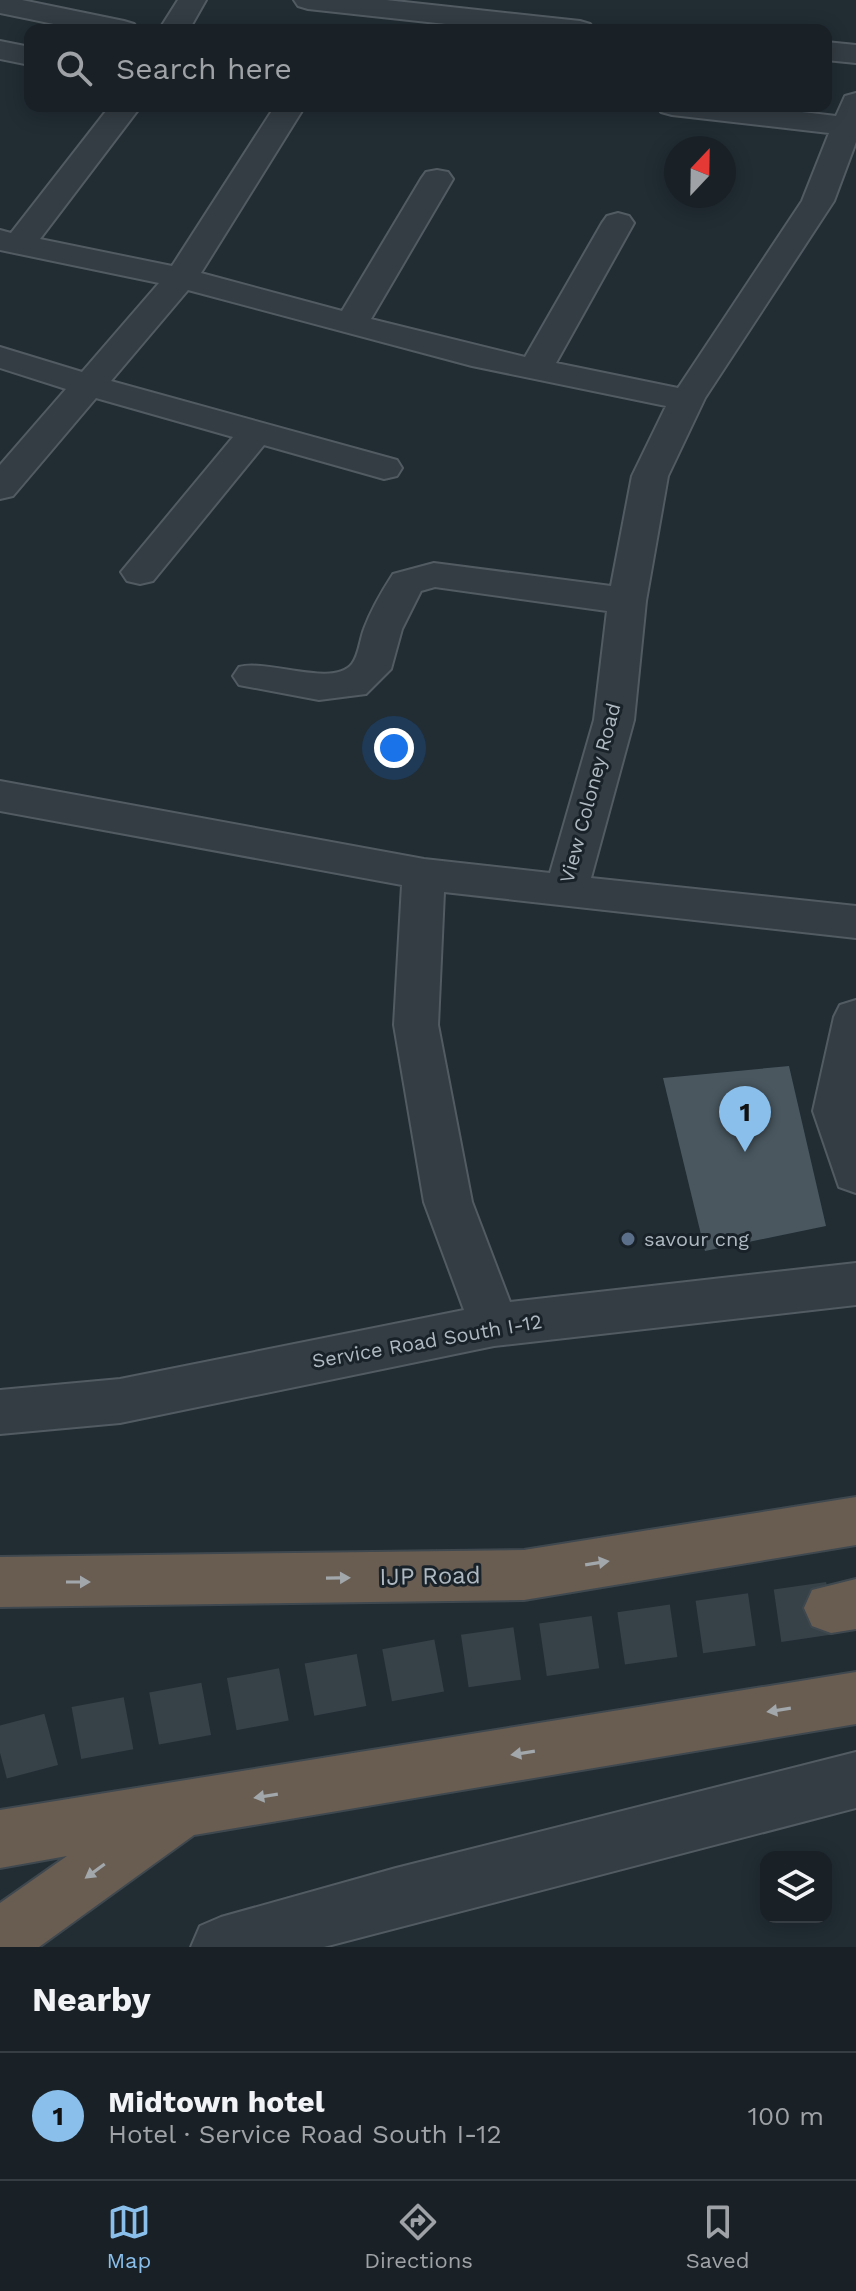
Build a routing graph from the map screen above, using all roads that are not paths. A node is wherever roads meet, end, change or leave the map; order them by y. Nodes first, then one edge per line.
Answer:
1 (192, 0) edge
2 (308, 0) edge
3 (0, 4) edge
4 (95, 24) edge
5 (178, 24) edge
6 (512, 24) edge
7 (0, 50) edge
8 (832, 52) edge
9 (856, 54) edge
10 (24, 55) edge
11 (121, 112) edge
12 (286, 112) edge
13 (806, 112) edge
14 (851, 114) edge
15 (437, 179) dead end
16 (618, 223) dead end
17 (10, 242) edge
18 (181, 278) junction
19 (351, 324) junction
20 (0, 357) edge
21 (535, 369) junction
22 (88, 385) junction
23 (687, 400) junction
24 (256, 432) junction
25 (384, 468) dead end
26 (0, 488) edge
27 (140, 572) dead end
28 (627, 601) junction
29 (253, 676) dead end
30 (0, 796) edge
31 (424, 874) junction
32 (566, 891) junction
33 (856, 922) edge
34 (856, 1017) edge
35 (856, 1174) edge
36 (856, 1284) edge
37 (494, 1325) junction
38 (0, 1412) edge
39 (856, 1521) edge
40 (0, 1582) edge
41 (856, 1698) edge
42 (856, 1780) edge
43 (182, 1810) junction
44 (0, 1839) edge
45 (0, 1939) edge
46 (221, 1947) edge

1 - 5 street
2 - 6 street
3 - 4 street
7 - 10 street
8 - 9 street
11 - 17 street
12 - 18 street
13 - 14 street
14 - 23 street, View Coloney Road
15 - 19 street
16 - 21 street
17 - 18 street
18 - 19 street
18 - 22 street
19 - 21 street
20 - 22 street
21 - 23 street
22 - 24 street
22 - 26 street
23 - 28 street, View Coloney Road
24 - 25 street
24 - 27 street
28 - 29 street
28 - 32 street, View Coloney Road
30 - 31 street, View Coloney Road
31 - 32 street, View Coloney Road
31 - 37 street
32 - 33 street
34 - 35 street
36 - 37 street, Service Road South I-12
37 - 38 street, Service Road South I-12
40 -> 39 highway, IJP Road
41 -> 43 highway
42 - 46 street
43 - 44 highway
43 -> 45 highway

